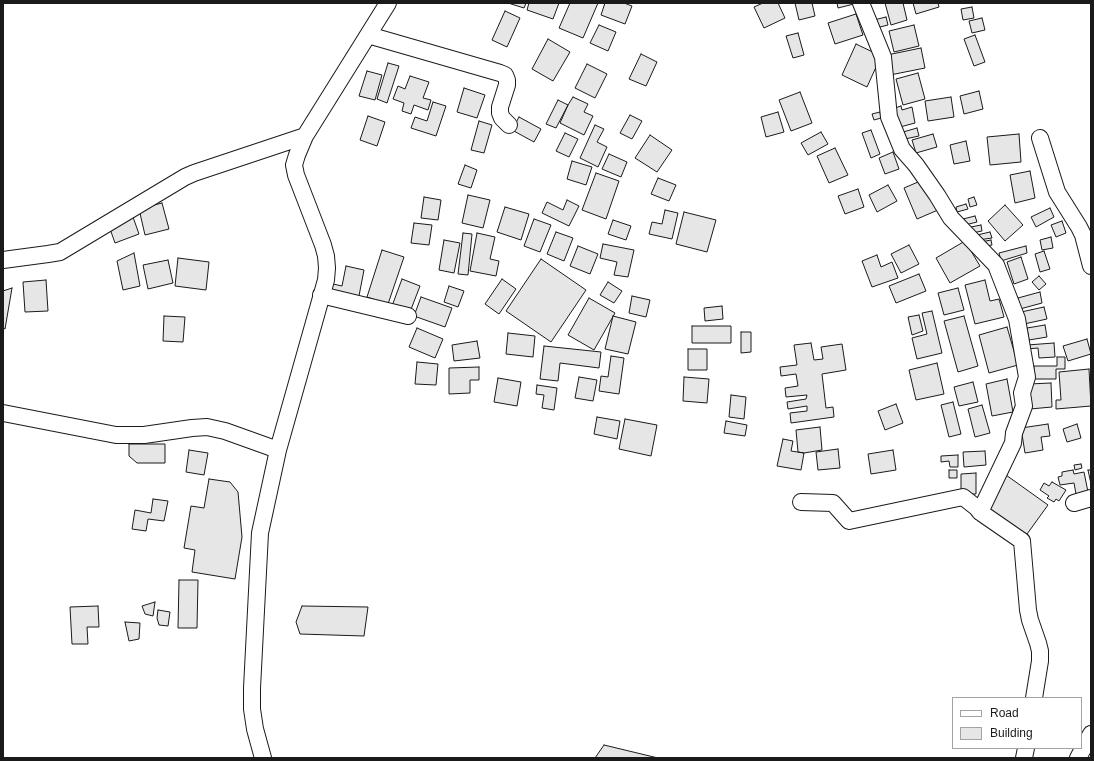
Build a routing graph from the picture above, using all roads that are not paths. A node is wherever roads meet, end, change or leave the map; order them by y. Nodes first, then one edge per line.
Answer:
1 (388, 3) edge
2 (861, 3) edge
3 (368, 35) junction
4 (509, 125) dead end
5 (305, 136) junction
6 (1040, 138) dead end
7 (3, 260) edge
8 (1091, 266) edge
9 (321, 296) junction
10 (408, 316) dead end
11 (3, 413) edge
12 (278, 450) junction
13 (1091, 498) edge
14 (801, 502) dead end
15 (1074, 503) dead end
16 (980, 512) junction
17 (1034, 697) edge
18 (1091, 734) edge
19 (263, 758) edge
20 (1078, 758) edge

1 - 3 street
2 - 16 street
3 - 4 street
3 - 5 street
5 - 7 street
5 - 9 street
6 - 8 street
9 - 10 street
9 - 12 street
11 - 12 street
12 - 19 street
13 - 15 street
14 - 16 street
16 - 17 street
18 - 20 street

